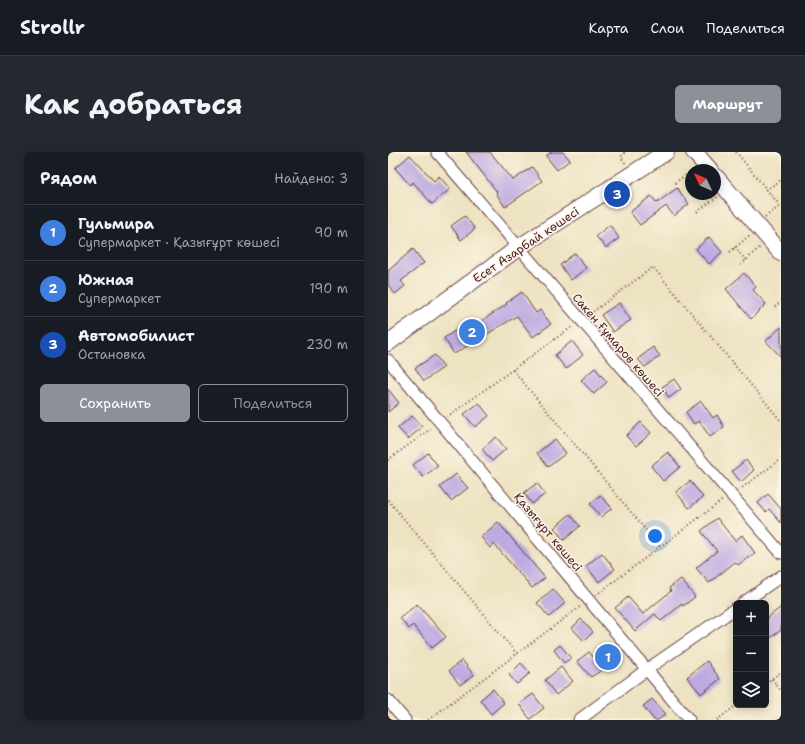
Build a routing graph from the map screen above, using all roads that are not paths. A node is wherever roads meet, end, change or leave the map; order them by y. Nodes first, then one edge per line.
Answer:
1 (437, 152) edge
2 (666, 152) edge
3 (694, 152) edge
4 (705, 164) edge
5 (721, 183) edge
6 (518, 248) junction
7 (781, 253) edge
8 (388, 343) edge
9 (388, 360) edge
10 (781, 553) edge
11 (781, 576) edge
12 (746, 600) edge
13 (733, 610) edge
14 (646, 670) junction
15 (388, 700) edge
16 (405, 720) edge
17 (579, 720) edge
18 (689, 720) edge

1 - 6 street, Сакен Ғұмаров көшесі
2 - 6 street, Есет Азарбай көшесі
3 - 4 street
5 - 7 street
6 - 8 street, Есет Азарбай көшесі
6 - 10 street, Сакен Ғұмаров көшесі
9 - 14 street, Қазығұрт көшесі
11 - 12 street
13 - 14 street
14 - 17 street
14 - 18 street, Қазығұрт көшесі
15 - 16 street

